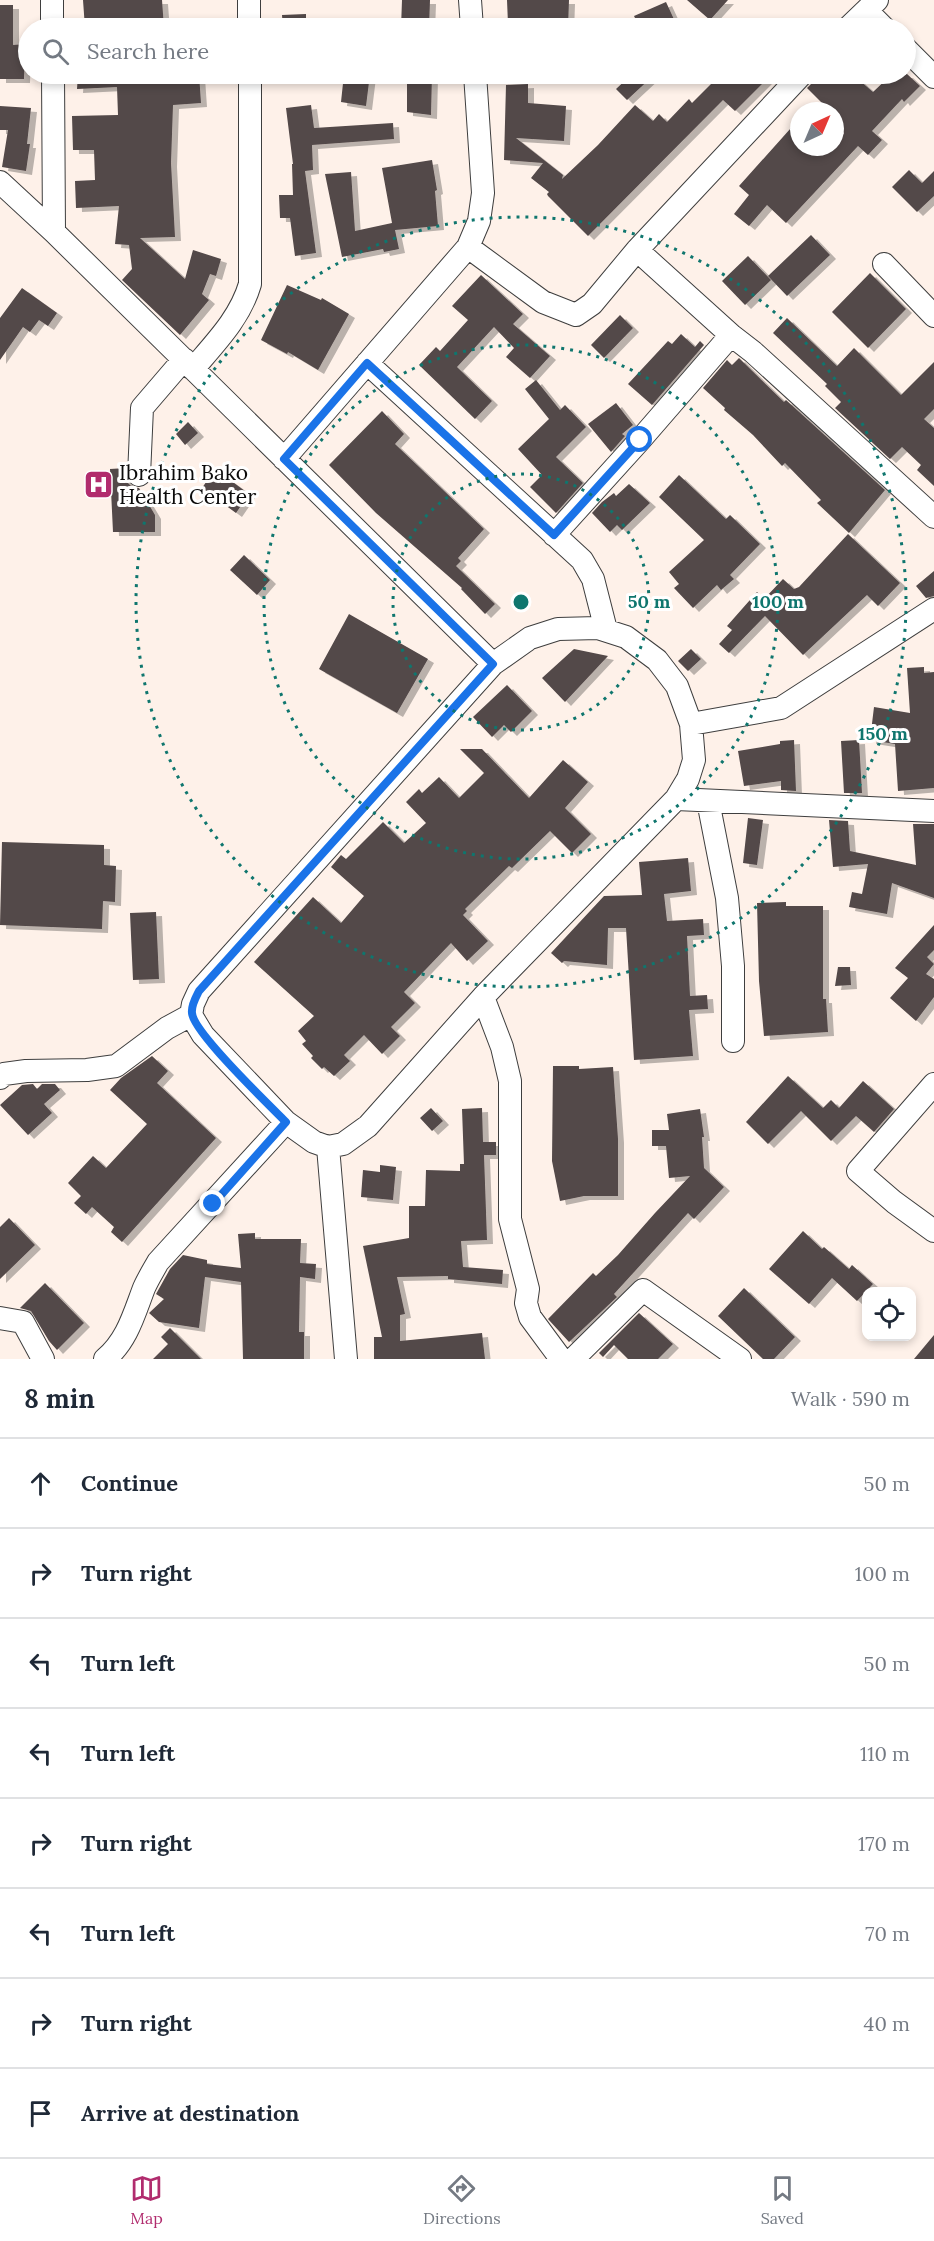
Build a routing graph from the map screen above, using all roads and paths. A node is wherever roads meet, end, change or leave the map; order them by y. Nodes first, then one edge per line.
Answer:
1 (52, 0) edge
2 (249, 0) edge
3 (470, 0) edge
4 (872, 6) edge
5 (52, 18) edge
6 (249, 18) edge
7 (471, 18) edge
8 (859, 18) edge
9 (916, 59) edge
10 (934, 77) edge
11 (53, 84) edge
12 (249, 84) edge
13 (476, 84) edge
14 (793, 84) edge
15 (0, 182) edge
16 (54, 232) junction
17 (468, 247) junction
18 (637, 250) junction
19 (884, 264) dead end
20 (934, 316) edge
21 (730, 335) junction
22 (367, 363) junction
23 (189, 364) junction
24 (284, 459) junction
25 (139, 475) dead end
26 (934, 517) edge
27 (554, 535) junction
28 (934, 609) edge
29 (606, 630) junction
30 (493, 664) junction
31 (691, 724) junction
32 (676, 799) junction
33 (708, 801) junction
34 (934, 810) edge
35 (483, 997) junction
36 (191, 1015) junction
37 (733, 1041) dead end
38 (0, 1078) edge
39 (934, 1084) edge
40 (286, 1122) junction
41 (328, 1148) junction
42 (934, 1231) edge
43 (0, 1318) edge
44 (43, 1359) edge
45 (105, 1359) edge
46 (346, 1359) edge
47 (561, 1359) edge
48 (573, 1359) edge
49 (740, 1359) edge

1 - 5 street
2 - 6 street
3 - 7 street
4 - 8 street
9 - 10 street
11 - 16 street
12 - 23 street
13 - 17 street
14 - 18 street
15 - 16 street
16 - 23 street
17 - 18 street
17 - 22 street
18 - 21 street
19 - 20 street
21 - 26 street
21 - 27 street
22 - 24 street
22 - 27 street
23 - 24 street
23 - 25 street
24 - 30 street
27 - 29 street
28 - 31 street
29 - 30 street
29 - 31 street
30 - 36 street
31 - 32 street
32 - 33 street
32 - 35 street
33 - 34 street
33 - 37 street
35 - 41 street
35 - 47 street
36 - 38 street
36 - 40 street
39 - 42 street
40 - 41 street
40 - 45 street
41 - 46 street
43 - 44 street
48 - 49 street

